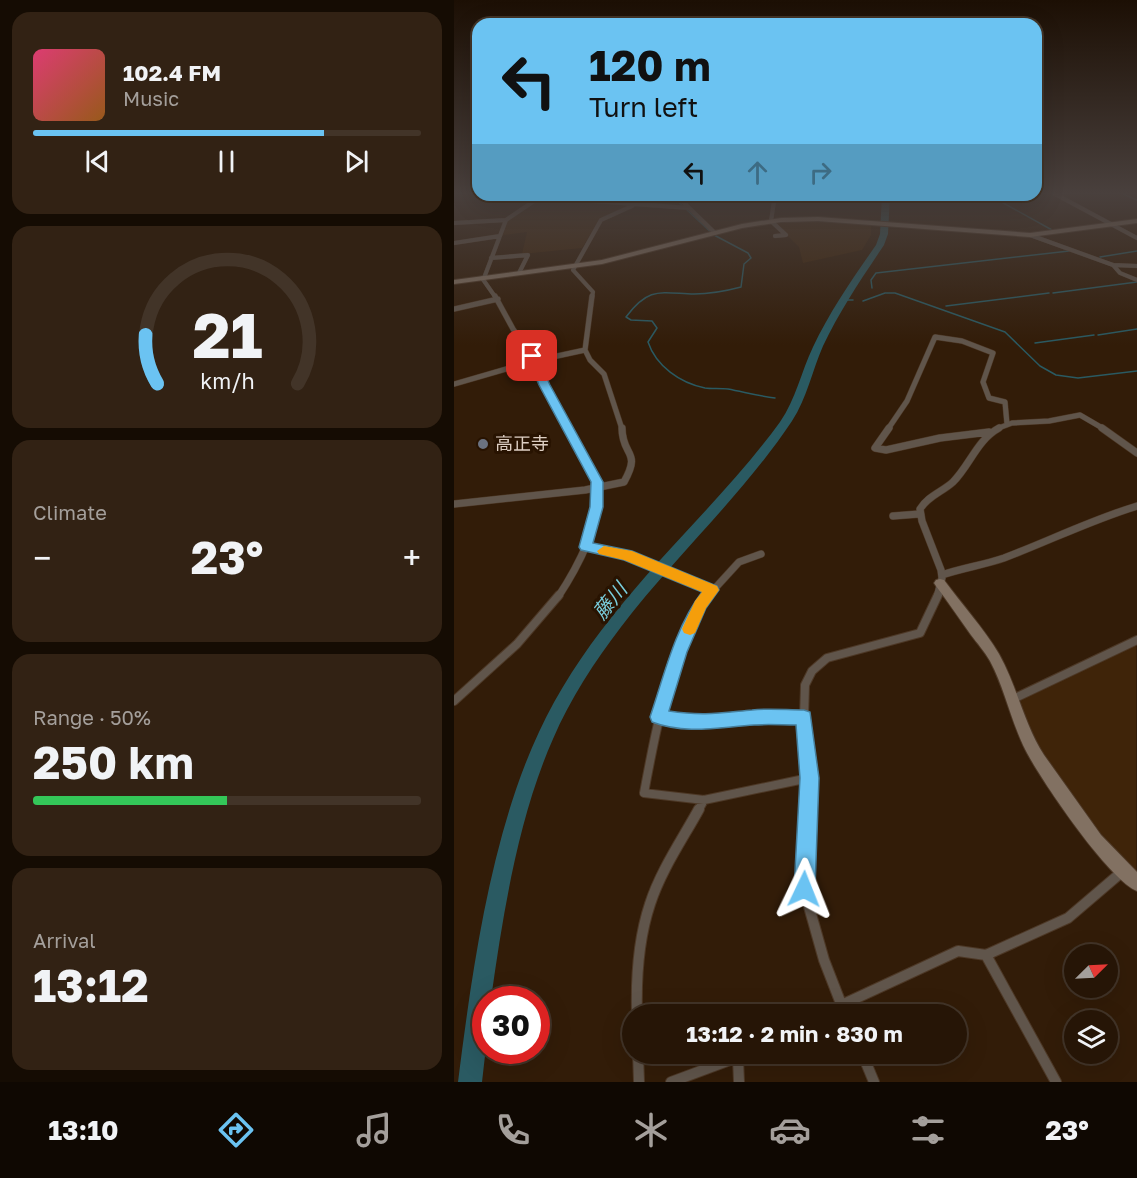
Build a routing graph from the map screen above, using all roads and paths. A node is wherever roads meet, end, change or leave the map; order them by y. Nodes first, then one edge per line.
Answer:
1 (497, 244) edge
2 (587, 244) edge
3 (671, 244) edge
4 (1059, 244) edge
5 (491, 258) junction
6 (1113, 265) junction
7 (574, 266) junction
8 (1136, 266) edge
9 (518, 273) junction
10 (483, 278) junction
11 (1136, 280) edge
12 (454, 282) edge
13 (498, 299) junction
14 (454, 309) edge
15 (585, 350) junction
16 (534, 361) junction
17 (454, 384) edge
18 (1007, 424) junction
19 (989, 432) junction
20 (1136, 453) edge
21 (598, 488) junction
22 (454, 504) edge
23 (1136, 506) edge
24 (919, 514) junction
25 (893, 516) dead end
26 (585, 547) junction
27 (761, 554) dead end
28 (941, 579) junction
29 (712, 590) junction
30 (1136, 640) edge
31 (1013, 699) junction
32 (454, 701) edge
33 (658, 717) junction
34 (804, 718) junction
35 (810, 778) junction
36 (704, 801) junction
37 (1123, 872) junction
38 (1136, 883) edge
39 (986, 955) junction
40 (637, 1004) edge
41 (841, 1004) edge
42 (853, 1004) edge
43 (638, 1064) edge
44 (723, 1064) edge
45 (738, 1064) edge
46 (867, 1064) edge
47 (639, 1082) edge
48 (671, 1082) edge
49 (739, 1082) edge
50 (874, 1082) edge
51 (1056, 1082) edge

1 - 5 street
2 - 7 street
3 - 7 main road
4 - 6 street
5 - 9 street
5 - 10 street
6 - 8 street
6 - 11 street
7 - 9 main road
7 - 15 street
9 - 10 main road
10 - 12 main road
10 - 13 street
13 - 14 street
13 - 16 street
15 - 16 street
15 - 21 street
16 - 17 street
16 - 21 street
18 - 19 street
18 - 19 street
18 - 20 street
19 - 24 street
21 - 22 street
21 - 26 street
23 - 28 street
24 - 25 street
24 - 28 street
26 - 29 street
26 - 32 street
27 - 29 street
28 - 31 main road
28 - 34 street
29 - 33 street
30 - 31 street
31 - 37 main road
33 - 34 street
33 - 36 street
34 - 35 street
35 - 36 street
35 - 41 street
36 - 40 street
37 - 38 main road
37 - 39 street
39 - 42 street
39 - 51 street
43 - 47 street
44 - 48 street
45 - 49 street
46 - 50 street

